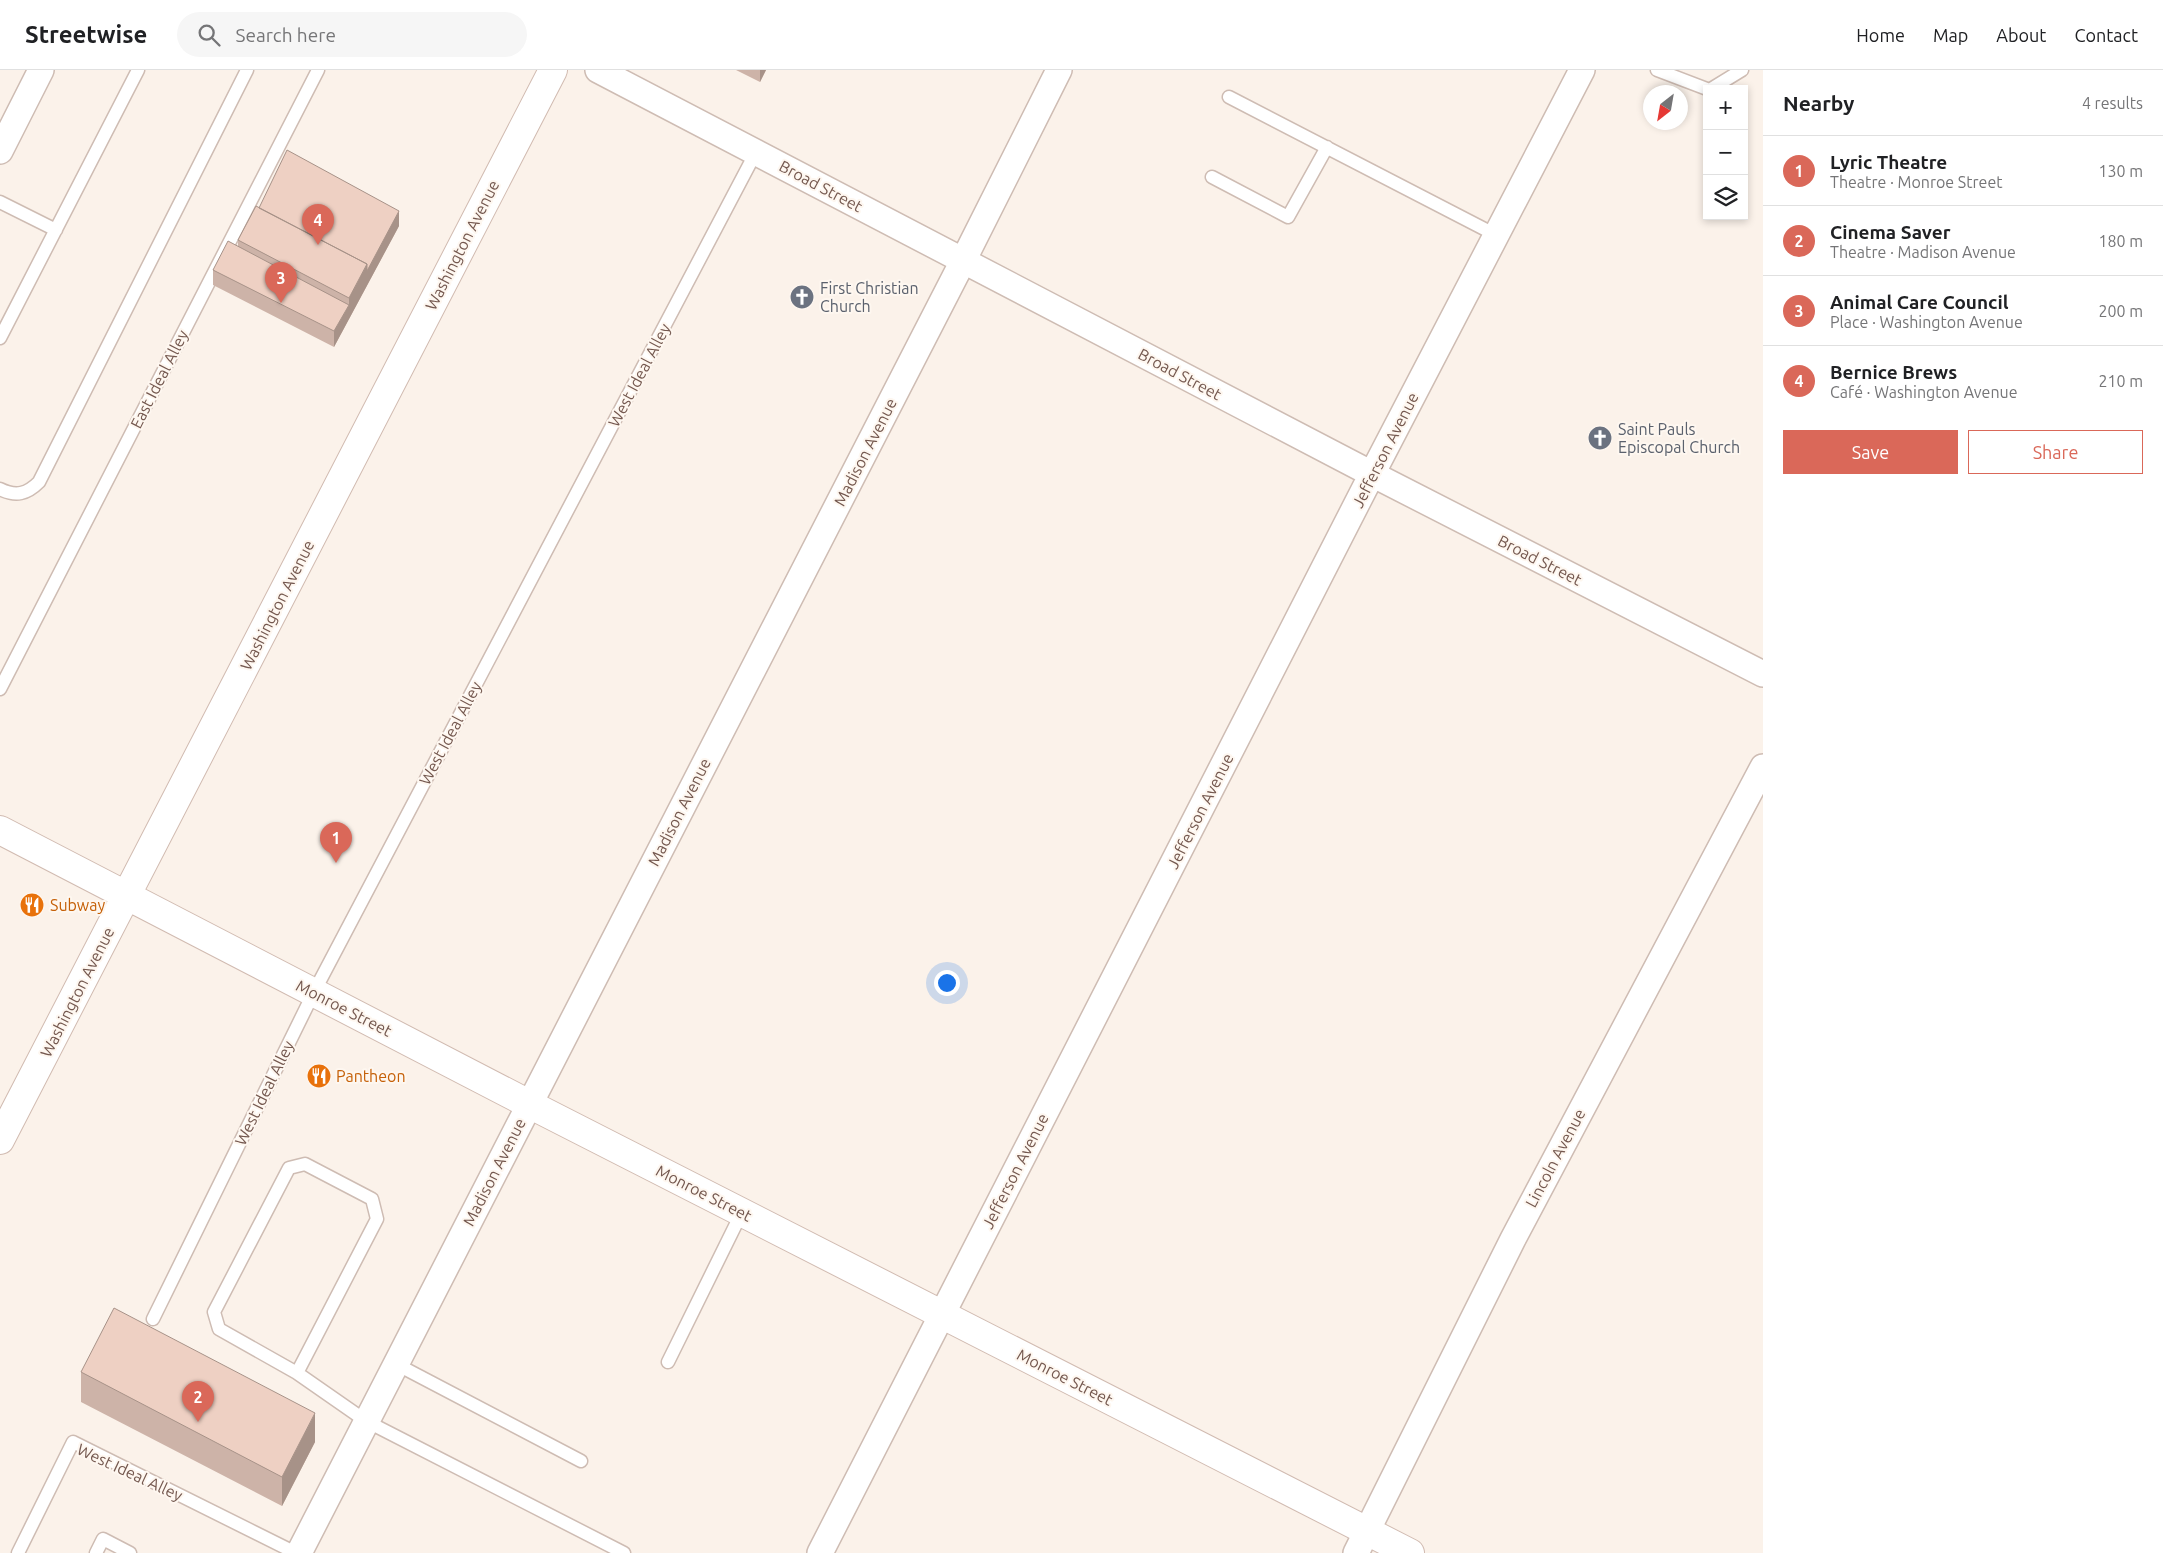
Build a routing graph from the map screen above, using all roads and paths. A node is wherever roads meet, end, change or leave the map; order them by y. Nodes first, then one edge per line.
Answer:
1 (41, 70) edge
2 (138, 70) edge
3 (247, 70) edge
4 (318, 70) edge
5 (553, 70) edge
6 (598, 70) edge
7 (1059, 70) edge
8 (1582, 70) edge
9 (1657, 70) edge
10 (1742, 70) edge
11 (1718, 85) edge
12 (1703, 87) edge
13 (1228, 97) dead end
14 (1327, 147) junction
15 (0, 151) edge
16 (756, 152) junction
17 (1212, 177) dead end
18 (0, 202) edge
19 (56, 230) junction
20 (1496, 235) junction
21 (963, 260) junction
22 (0, 338) edge
23 (1372, 474) junction
24 (0, 489) edge
25 (1763, 674) edge
26 (0, 689) edge
27 (1763, 767) edge
28 (0, 830) edge
29 (127, 895) junction
30 (314, 992) junction
31 (529, 1104) junction
32 (0, 1140) edge
33 (742, 1212) junction
34 (942, 1314) junction
35 (153, 1319) dead end
36 (668, 1362) dead end
37 (396, 1364) junction
38 (298, 1373) junction
39 (366, 1421) junction
40 (581, 1461) dead end
41 (1362, 1542) edge
42 (18, 1553) edge
43 (96, 1553) edge
44 (130, 1553) edge
45 (297, 1553) edge
46 (624, 1553) edge
47 (820, 1553) edge
48 (1410, 1553) edge

1 - 15 street
2 - 19 lane
3 - 24 lane
4 - 26 lane, East Ideal Alley
5 - 29 street, Washington Avenue
6 - 16 street, Broad Street
7 - 21 street, Madison Avenue
8 - 20 street, Jefferson Avenue
9 - 12 lane
10 - 11 lane
13 - 14 lane
14 - 17 lane
14 - 20 lane
16 - 21 street, Broad Street
16 - 30 lane, West Ideal Alley
18 - 19 lane
19 - 22 lane
20 - 23 street, Jefferson Avenue
21 - 23 street, Broad Street
21 - 31 street, Madison Avenue
23 - 25 street, Broad Street
23 - 34 street, Jefferson Avenue
27 - 41 street, Lincoln Avenue
28 - 29 street, Monroe Street
29 - 30 street, Monroe Street
29 - 32 street, Washington Avenue
30 - 31 street, Monroe Street
30 - 35 lane, West Ideal Alley
31 - 33 street, Monroe Street
31 - 37 street, Madison Avenue
33 - 34 street, Monroe Street
33 - 36 lane
34 - 41 street, Monroe Street
34 - 47 street, Jefferson Avenue
37 - 39 street, Madison Avenue
37 - 40 lane
38 - 38 lane
38 - 39 lane
39 - 45 street, Madison Avenue
39 - 46 lane
41 - 48 street, Monroe Street
42 - 45 lane, West Ideal Alley
43 - 44 lane

